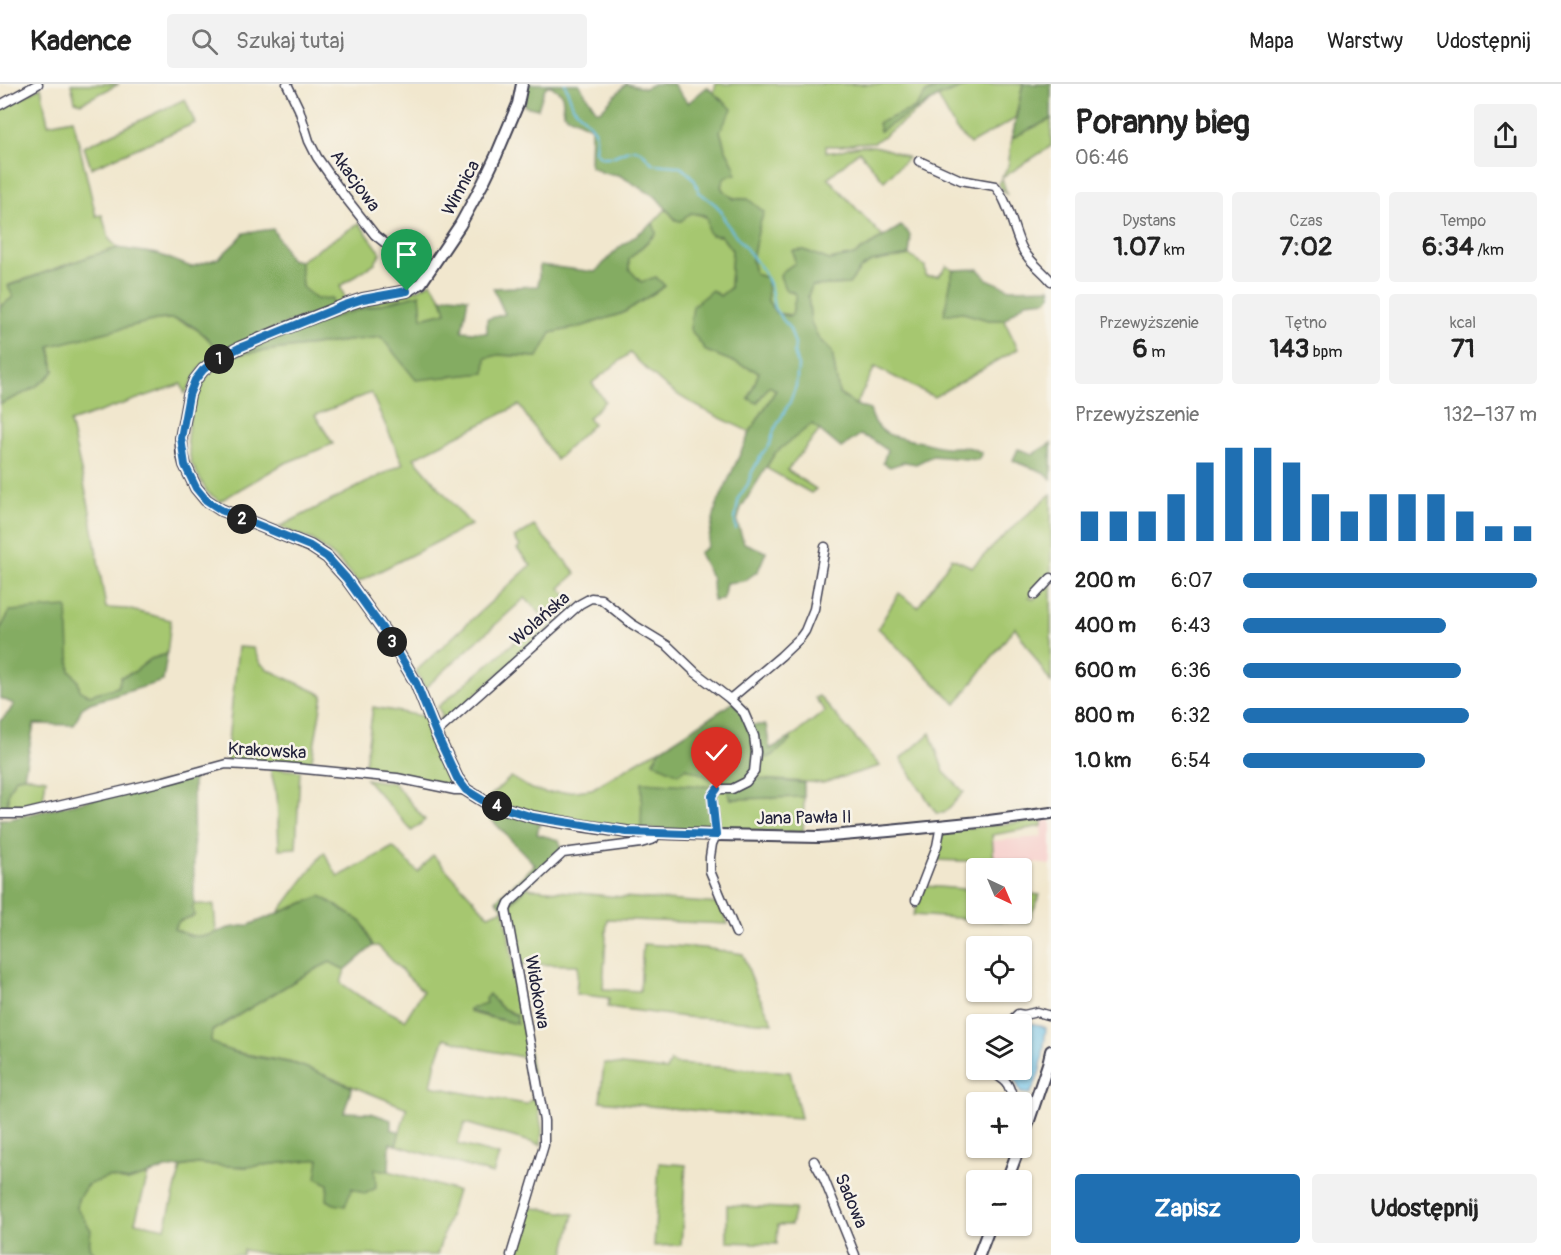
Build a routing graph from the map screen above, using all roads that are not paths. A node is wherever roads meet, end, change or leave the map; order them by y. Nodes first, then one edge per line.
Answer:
1 (38, 84) edge
2 (287, 84) edge
3 (522, 84) edge
4 (0, 105) edge
5 (919, 161) dead end
6 (427, 274) junction
7 (1051, 281) edge
8 (825, 547) dead end
9 (1051, 578) edge
10 (1035, 595) dead end
11 (416, 683) joint
12 (730, 699) junction
13 (436, 733) junction
14 (466, 790) junction
15 (1051, 813) edge
16 (0, 814) edge
17 (940, 825) junction
18 (656, 832) junction
19 (716, 835) junction
20 (916, 900) dead end
21 (736, 933) dead end
22 (1028, 1014) edge
23 (1051, 1016) edge
24 (1051, 1051) edge
25 (1003, 1080) edge
26 (1034, 1107) junction
27 (1032, 1113) edge
28 (814, 1161) dead end
29 (986, 1236) edge
30 (512, 1255) edge
31 (855, 1255) edge
32 (979, 1255) edge

1 - 4 street
2 - 6 street, Akacjowa
3 - 6 street, Winnica
5 - 7 street
6 - 11 street, Winnica
8 - 12 street
9 - 10 street
11 - 13 street, Jana Pawła II
12 - 13 street, Wolańska
12 - 19 street, Wolańska
13 - 14 street, Jana Pawła II
14 - 16 street, Krakowska
14 - 18 street, Jana Pawła II
15 - 17 street, Jana Pawła II
17 - 19 street, Jana Pawła II
17 - 20 street
18 - 19 street, Jana Pawła II
18 - 30 street, Widokowa
19 - 21 street
22 - 23 street
24 - 26 street
25 - 26 street
26 - 27 street
28 - 31 street, Sadowa
29 - 32 street

